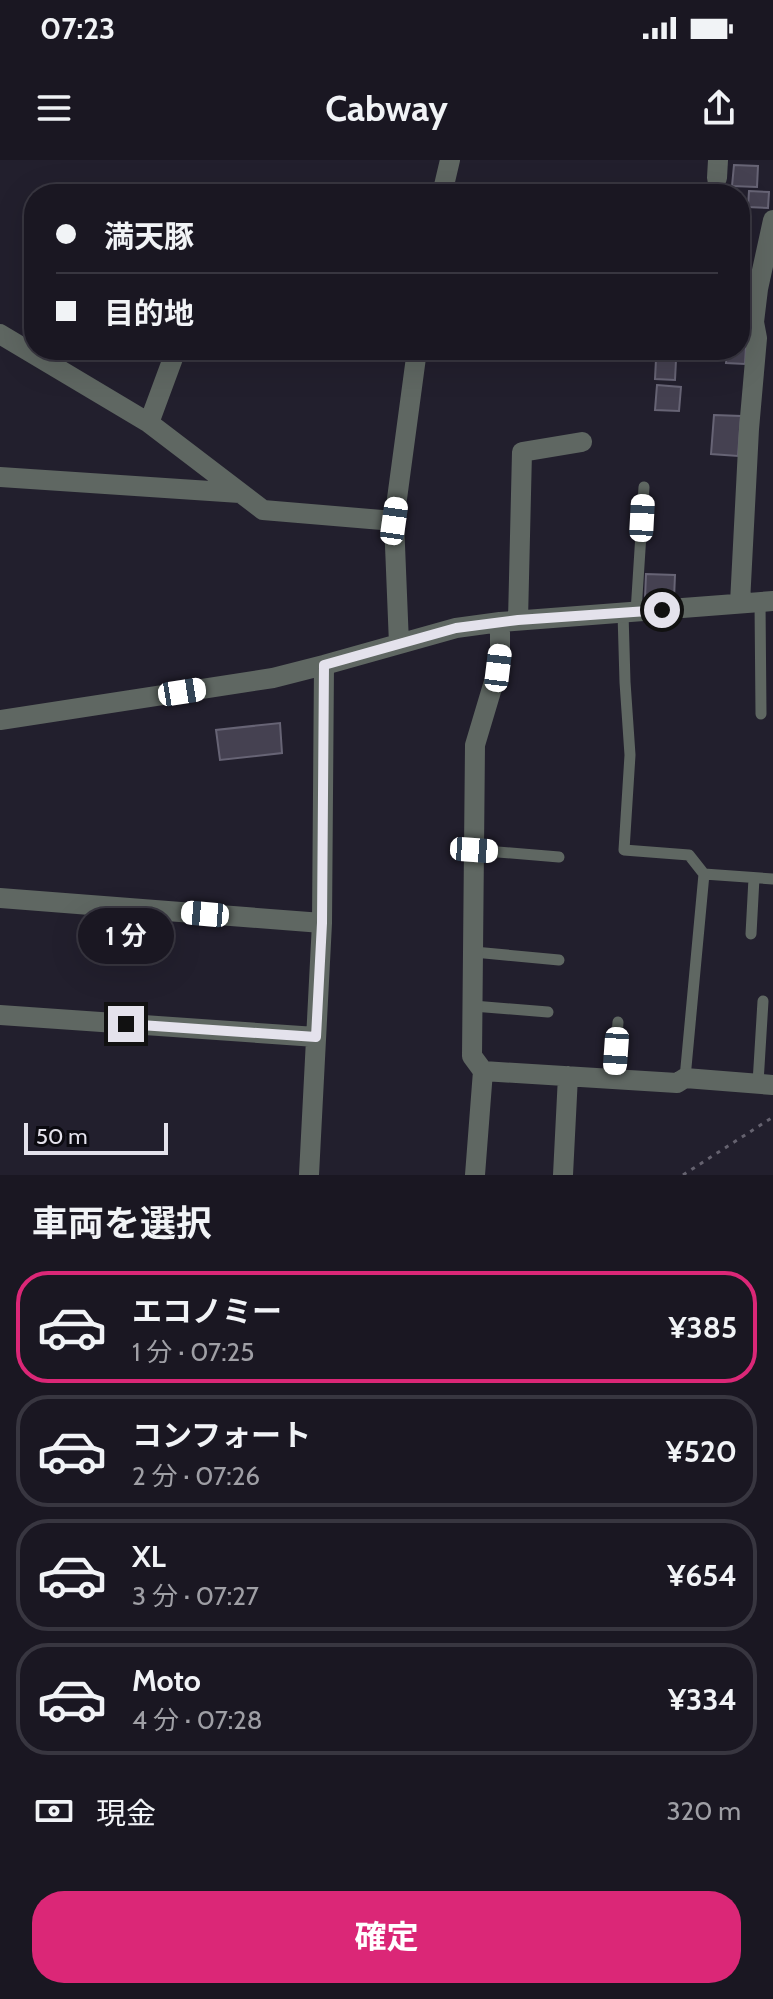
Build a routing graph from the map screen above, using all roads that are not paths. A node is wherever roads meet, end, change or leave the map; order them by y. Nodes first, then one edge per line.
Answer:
1 (450, 160) edge
2 (444, 184) edge
3 (773, 220) edge
4 (766, 289) edge
5 (750, 315) edge
6 (750, 325) edge
7 (0, 334) edge
8 (24, 348) edge
9 (44, 360) edge
10 (172, 360) edge
11 (416, 360) edge
12 (149, 423) junction
13 (582, 442) dead end
14 (0, 477) edge
15 (644, 487) dead end
16 (240, 493) junction
17 (394, 521) junction
18 (758, 602) edge
19 (630, 612) junction
20 (509, 621) junction
21 (399, 644) junction
22 (324, 665) junction
23 (761, 714) dead end
24 (0, 720) edge
25 (474, 850) junction
26 (559, 857) dead end
27 (704, 874) junction
28 (754, 878) junction
29 (773, 879) edge
30 (0, 898) edge
31 (322, 923) junction
32 (751, 934) dead end
33 (474, 952) junction
34 (559, 960) dead end
35 (763, 1001) dead end
36 (473, 1006) junction
37 (548, 1012) dead end
38 (0, 1015) edge
39 (618, 1022) dead end
40 (316, 1037) junction
41 (483, 1071) junction
42 (568, 1076) junction
43 (685, 1078) junction
44 (614, 1079) junction
45 (765, 1084) edge
46 (309, 1175) edge
47 (475, 1175) edge
48 (563, 1175) edge

1 - 2 street
3 - 4 street
4 - 5 street
6 - 18 street
7 - 8 street
9 - 12 street
10 - 12 street
11 - 17 street
12 - 16 street
13 - 20 street
14 - 16 street
15 - 19 lane
16 - 17 street
17 - 21 street
18 - 19 street
18 - 23 lane
19 - 20 street
19 - 27 lane
20 - 21 street
20 - 25 street
21 - 22 street
22 - 24 street
22 - 31 street
25 - 26 lane
25 - 33 street
27 - 28 lane
27 - 43 lane
28 - 29 lane
28 - 32 lane
30 - 31 street
31 - 40 street
33 - 34 lane
33 - 36 street
35 - 45 lane
36 - 37 lane
36 - 41 street
38 - 40 street
39 - 44 lane
40 - 46 street
41 - 42 street
41 - 47 street
42 - 44 street
42 - 48 street
43 - 44 street
43 - 45 street

